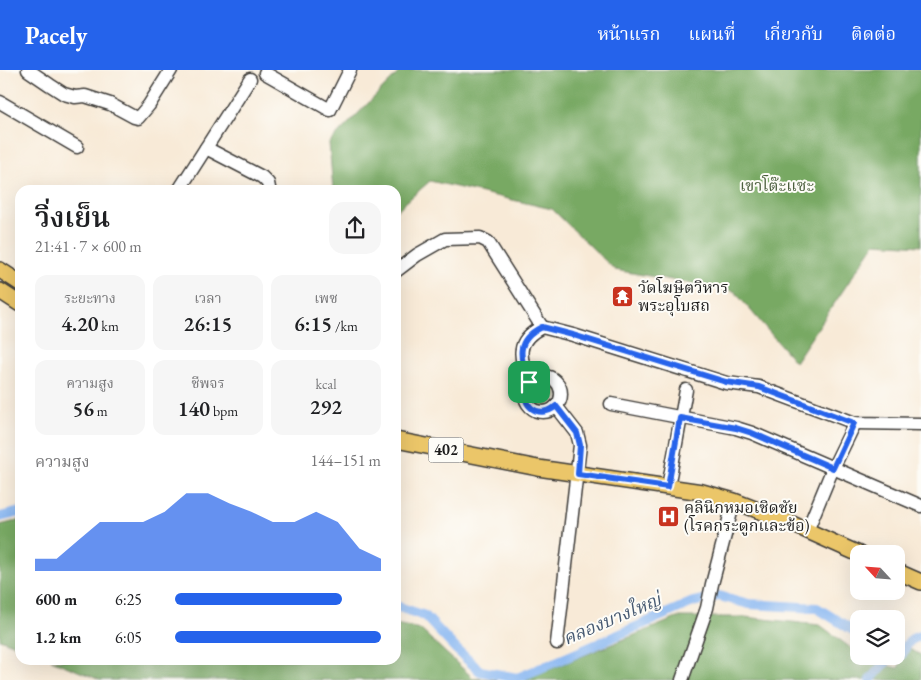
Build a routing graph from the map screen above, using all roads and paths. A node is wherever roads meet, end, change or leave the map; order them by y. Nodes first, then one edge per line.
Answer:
1 (28, 70) edge
2 (171, 70) edge
3 (350, 70) edge
4 (265, 72) edge
5 (248, 75) edge
6 (0, 102) edge
7 (77, 147) dead end
8 (206, 148) junction
9 (182, 185) edge
10 (268, 185) edge
11 (401, 267) edge
12 (0, 270) edge
13 (15, 280) edge
14 (0, 291) edge
15 (15, 301) edge
16 (542, 327) junction
17 (529, 382) junction
18 (686, 390) dead end
19 (611, 404) dead end
20 (556, 406) junction
21 (680, 418) junction
22 (854, 423) junction
23 (921, 424) edge
24 (401, 441) edge
25 (833, 468) junction
26 (578, 474) junction
27 (668, 487) junction
28 (734, 501) junction
29 (921, 506) edge
30 (807, 531) junction
31 (850, 550) edge
32 (905, 575) edge
33 (921, 582) edge
34 (557, 643) dead end
35 (682, 680) edge

1 - 2 street
3 - 4 street
4 - 5 street
5 - 8 street
6 - 7 street
8 - 9 street
8 - 10 street
11 - 16 street
12 - 13 main road
14 - 15 main road
16 - 17 street
16 - 22 street
17 - 20 street
17 - 20 street
18 - 21 street
19 - 21 street
20 - 26 street
21 - 25 street
21 - 27 street
22 - 23 street
22 - 25 street
24 - 26 main road, 402
25 - 29 street
25 - 30 street
26 - 27 main road
26 - 34 street
27 - 28 main road
28 - 30 main road
28 - 35 street
30 - 31 main road
32 - 33 main road

